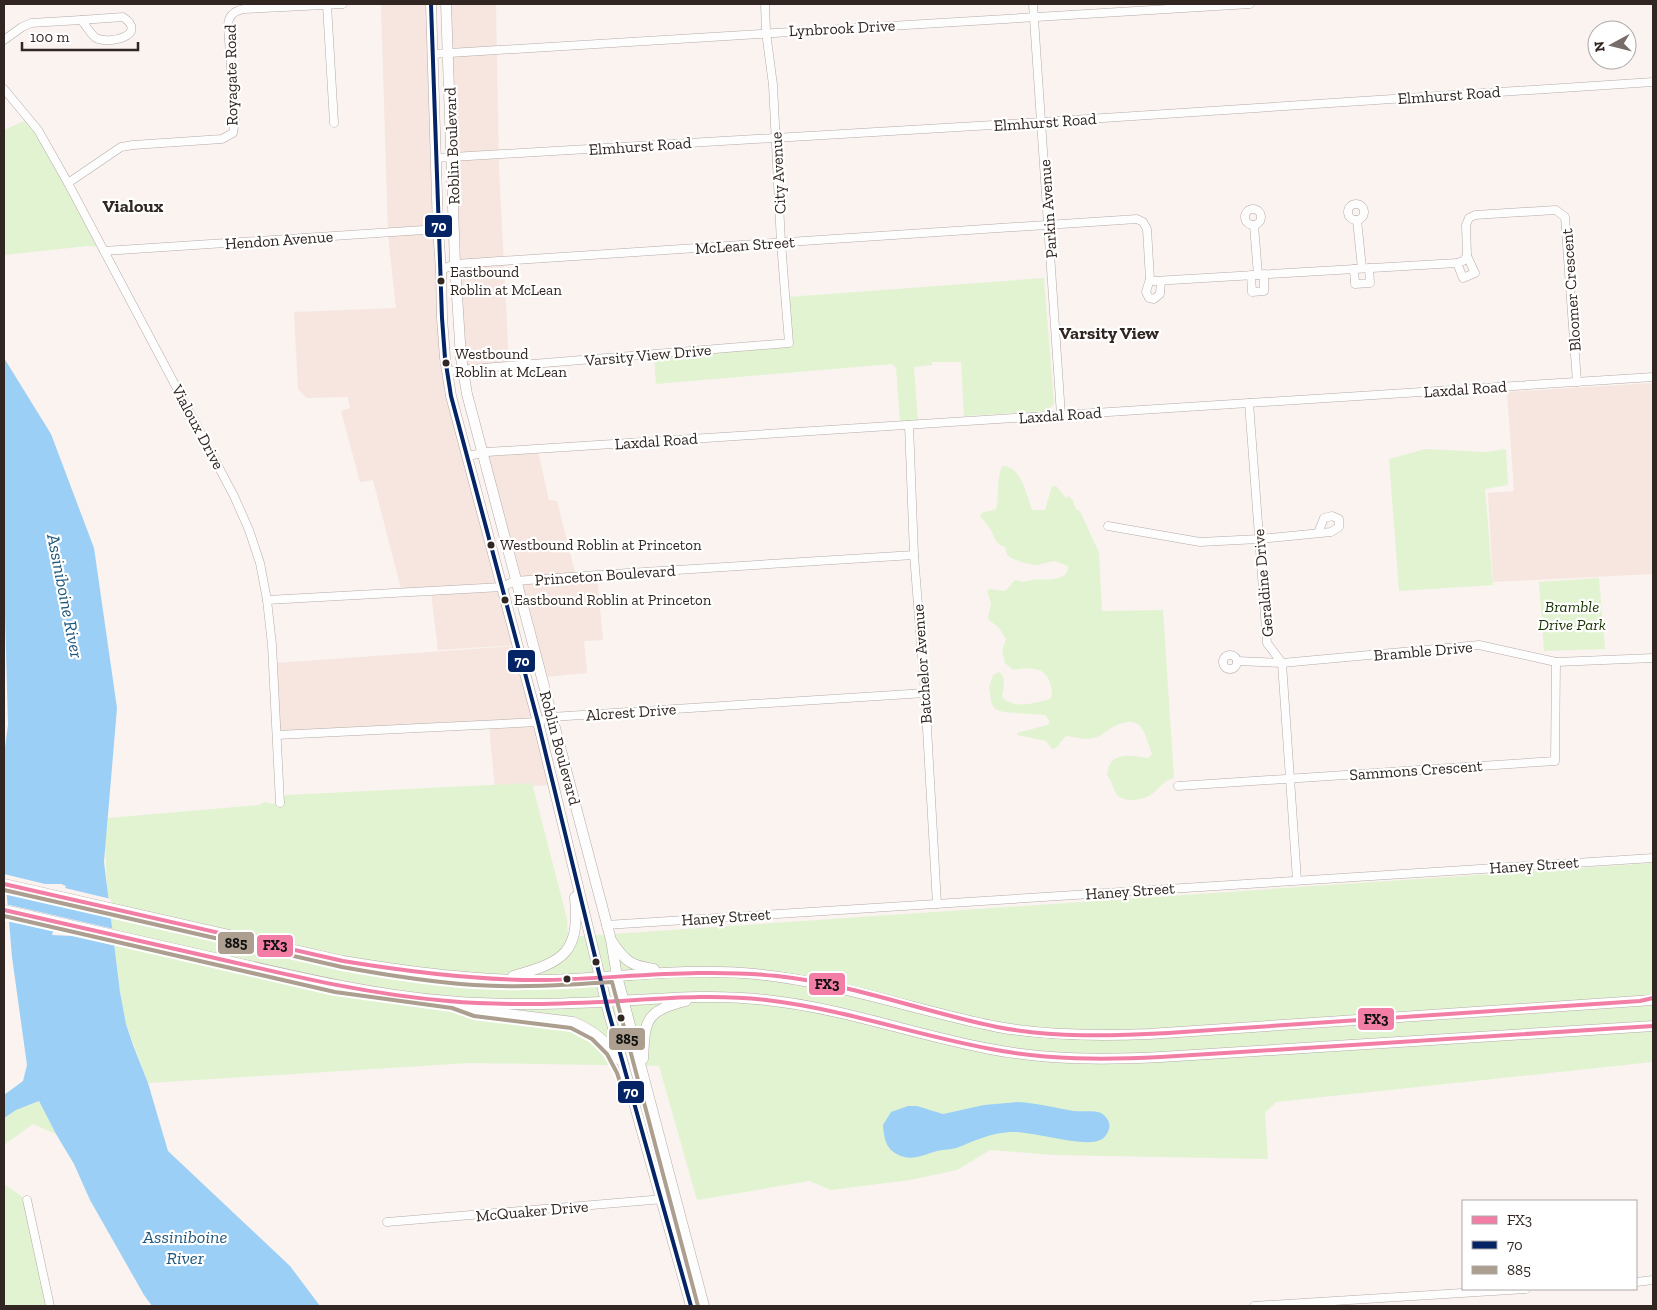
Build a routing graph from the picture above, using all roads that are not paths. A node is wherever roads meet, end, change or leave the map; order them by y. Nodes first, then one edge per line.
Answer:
1 (343, 4) edge
2 (431, 4) edge
3 (446, 4) edge
4 (765, 4) edge
5 (1033, 4) edge
6 (1250, 4) edge
7 (327, 5) edge
8 (1034, 16) junction
9 (81, 20) junction
10 (766, 32) junction
11 (4, 40) edge
12 (448, 53) junction
13 (433, 54) junction
14 (1653, 82) edge
15 (4, 89) edge
16 (1042, 122) junction
17 (334, 123) dead end
18 (776, 138) junction
19 (452, 157) junction
20 (436, 158) junction
21 (68, 183) junction
22 (1357, 220) dead end
23 (1049, 224) junction
24 (1254, 225) dead end
25 (454, 228) junction
26 (438, 229) junction
27 (781, 243) junction
28 (104, 251) junction
29 (1467, 256) junction
30 (1457, 263) junction
31 (455, 264) junction
32 (1362, 268) junction
33 (441, 270) junction
34 (1257, 275) junction
35 (1150, 279) junction
36 (1161, 281) junction
37 (789, 342) joint
38 (463, 370) junction
39 (447, 371) junction
40 (1653, 377) edge
41 (1577, 382) junction
42 (1249, 403) junction
43 (1061, 415) junction
44 (909, 425) junction
45 (482, 453) junction
46 (468, 456) junction
47 (1108, 526) dead end
48 (1318, 533) dead end
49 (1259, 539) junction
50 (914, 555) junction
51 (515, 582) junction
52 (502, 587) junction
53 (267, 600) junction
54 (1653, 658) edge
55 (1237, 661) dead end
56 (1556, 662) junction
57 (1282, 663) junction
58 (925, 692) junction
59 (551, 717) junction
60 (538, 722) junction
61 (277, 735) junction
62 (1290, 779) junction
63 (1178, 786) dead end
64 (280, 803) dead end
65 (1653, 858) edge
66 (573, 871) junction
67 (1297, 880) junction
68 (4, 884) edge
69 (938, 904) junction
70 (4, 910) edge
71 (606, 925) junction
72 (611, 940) junction
73 (674, 972) junction
74 (617, 976) junction
75 (601, 977) junction
76 (499, 980) junction
77 (704, 996) junction
78 (1653, 999) edge
79 (624, 1000) junction
80 (606, 1001) junction
81 (454, 1002) junction
82 (1653, 1027) edge
83 (623, 1067) junction
84 (642, 1068) junction
85 (676, 1198) junction
86 (661, 1200) junction
87 (28, 1204) dead end
88 (388, 1222) dead end
89 (1653, 1280) edge
90 (1637, 1282) edge
91 (1510, 1290) edge
92 (50, 1306) edge
93 (690, 1306) edge
94 (704, 1306) edge
95 (1254, 1306) edge

1 - 7 street, Royagate Road
2 - 13 main road, Roblin Boulevard
3 - 12 main road, Roblin Boulevard
4 - 10 street, City Avenue
5 - 8 street, Parkin Avenue
6 - 8 street, Lynbrook Drive
7 - 17 street
7 - 21 street, Royagate Road
8 - 10 street, Lynbrook Drive
8 - 16 street, Parkin Avenue
9 - 9 street
9 - 11 street
10 - 12 street, Lynbrook Drive
10 - 18 street, City Avenue
12 - 13 street, Lynbrook Drive
12 - 19 main road, Roblin Boulevard
13 - 20 main road, Roblin Boulevard
14 - 16 street, Elmhurst Road
15 - 21 street, Vialoux Drive
16 - 18 street, Elmhurst Road
16 - 23 street, Parkin Avenue
18 - 19 street, Elmhurst Road
18 - 27 street, City Avenue
19 - 20 street, Elmhurst Road
19 - 25 main road, Roblin Boulevard
20 - 26 main road, Roblin Boulevard
21 - 28 street, Vialoux Drive
22 - 32 street
23 - 27 street, McLean Street
23 - 35 street
23 - 43 street, Parkin Avenue
24 - 34 street
25 - 26 street, Hendon Avenue
25 - 31 main road, Roblin Boulevard
26 - 28 street, Hendon Avenue
26 - 33 main road, Roblin Boulevard
27 - 31 street, McLean Street
27 - 37 street, City Avenue
28 - 53 street, Vialoux Drive
29 - 30 street
29 - 30 street, Bloomer Crescent
29 - 41 street, Bloomer Crescent
30 - 32 street
31 - 33 street, McLean Street
31 - 38 main road, Roblin Boulevard
32 - 34 street
33 - 39 main road, Roblin Boulevard
34 - 36 street
35 - 36 street
35 - 36 street
37 - 38 street, Varsity View Drive
38 - 39 street, Varsity View Drive
38 - 45 main road, Roblin Boulevard
39 - 46 main road, Roblin Boulevard
40 - 41 street, Laxdal Road
41 - 42 street, Laxdal Road
42 - 43 street, Laxdal Road
42 - 49 street, Geraldine Drive
43 - 44 street, Laxdal Road
44 - 45 street, Laxdal Road
44 - 50 street, Batchelor Avenue
45 - 46 street, Laxdal Road
45 - 51 main road, Roblin Boulevard
46 - 52 main road, Roblin Boulevard
47 - 49 street
48 - 49 street
49 - 57 street, Geraldine Drive
50 - 51 street, Princeton Boulevard
50 - 58 street, Batchelor Avenue
51 - 52 street, Princeton Boulevard
51 - 59 main road, Roblin Boulevard
52 - 53 street, Princeton Boulevard
52 - 60 main road, Roblin Boulevard
53 - 61 street, Vialoux Drive
54 - 56 street, Bramble Drive
55 - 57 street, Bramble Drive
56 - 57 street, Bramble Drive
56 - 62 street, Sammons Crescent
57 - 62 street
58 - 59 street, Alcrest Drive
58 - 69 street, Batchelor Avenue
59 - 60 street, Alcrest Drive
59 - 71 main road, Roblin Boulevard
60 - 61 street, Alcrest Drive
60 - 66 main road, Roblin Boulevard
61 - 64 street, Vialoux Drive
62 - 63 street, Sammons Crescent
62 - 67 street
65 - 67 street, Haney Street
66 - 75 main road, Roblin Boulevard
66 - 76 main road
67 - 69 street, Haney Street
68 - 76 main road
69 - 71 street, Haney Street
70 - 81 main road
71 - 72 main road, Roblin Boulevard
72 - 73 main road
72 - 74 main road, Roblin Boulevard
73 - 74 main road
73 - 78 main road
74 - 75 main road
74 - 79 main road, Roblin Boulevard
75 - 76 main road
75 - 80 main road, Roblin Boulevard
77 - 79 main road
77 - 82 main road
77 - 84 main road
79 - 80 main road
79 - 84 main road, Roblin Boulevard
80 - 81 main road
80 - 83 main road, Roblin Boulevard
81 - 83 main road
83 - 86 main road, Roblin Boulevard
84 - 85 main road, Roblin Boulevard
85 - 86 street, McQuaker Drive
85 - 94 main road, Roblin Boulevard
86 - 88 street, McQuaker Drive
86 - 93 main road, Roblin Boulevard
87 - 92 street
89 - 90 street
91 - 95 street

